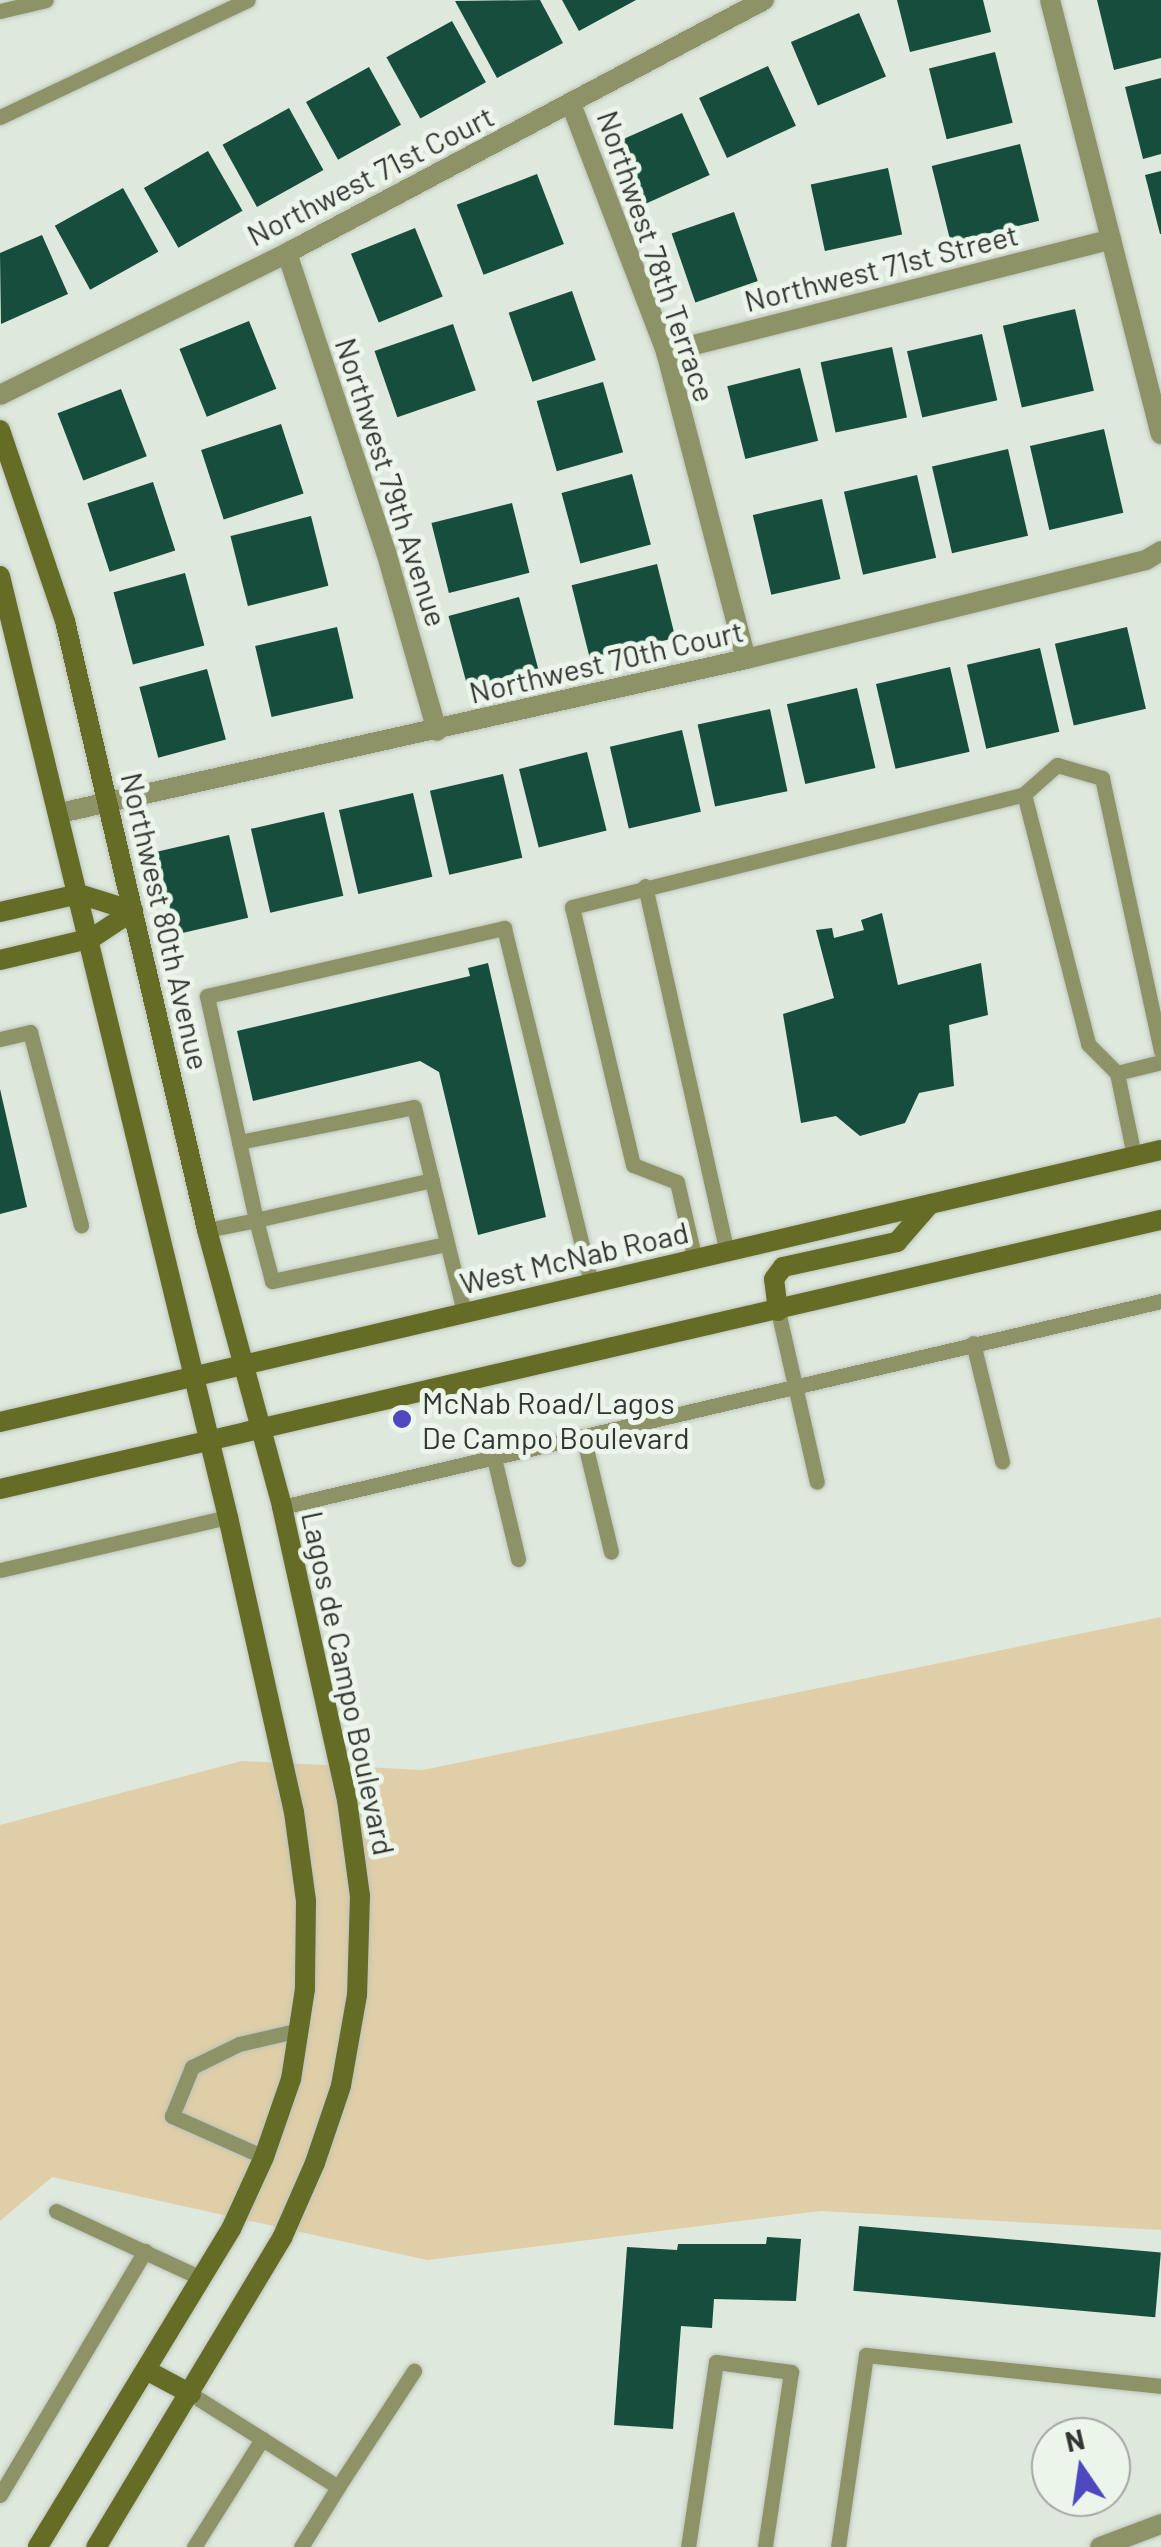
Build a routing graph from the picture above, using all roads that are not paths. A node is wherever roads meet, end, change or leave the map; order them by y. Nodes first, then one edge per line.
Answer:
1 (46, 0) edge
2 (248, 0) edge
3 (764, 0) edge
4 (1050, 0) edge
5 (0, 11) edge
6 (572, 104) junction
7 (0, 116) edge
8 (1111, 240) junction
9 (287, 253) junction
10 (666, 352) junction
11 (0, 395) edge
12 (0, 430) edge
13 (1161, 434) edge
14 (1160, 553) edge
15 (0, 576) edge
16 (746, 660) junction
17 (436, 731) junction
18 (1024, 794) junction
19 (107, 803) junction
20 (60, 813) junction
21 (644, 886) junction
22 (80, 894) junction
23 (133, 911) junction
24 (0, 912) edge
25 (92, 938) junction
26 (0, 960) edge
27 (0, 1039) edge
28 (1161, 1051) edge
29 (1161, 1062) edge
30 (1117, 1073) junction
31 (239, 1142) junction
32 (1161, 1150) edge
33 (1134, 1156) junction
34 (709, 1168) junction
35 (432, 1180) junction
36 (677, 1182) junction
37 (930, 1204) junction
38 (256, 1220) junction
39 (1161, 1220) edge
40 (81, 1225) dead end
41 (207, 1230) junction
42 (446, 1244) junction
43 (727, 1253) junction
44 (695, 1260) junction
45 (591, 1283) junction
46 (1161, 1300) edge
47 (778, 1310) junction
48 (464, 1312) junction
49 (973, 1344) junction
50 (241, 1364) junction
51 (192, 1376) junction
52 (797, 1384) junction
53 (0, 1422) edge
54 (261, 1430) junction
55 (582, 1436) junction
56 (210, 1441) junction
57 (494, 1458) junction
58 (1002, 1461) dead end
59 (817, 1482) dead end
60 (0, 1488) edge
61 (282, 1507) junction
62 (228, 1517) junction
63 (611, 1552) dead end
64 (518, 1559) dead end
65 (0, 1570) edge
66 (299, 2030) junction
67 (264, 2157) junction
68 (56, 2211) dead end
69 (145, 2252) junction
70 (201, 2278) junction
71 (146, 2370) junction
72 (414, 2371) dead end
73 (1161, 2386) edge
74 (190, 2394) junction
75 (262, 2439) junction
76 (338, 2487) junction
77 (0, 2495) edge
78 (1161, 2524) edge
79 (38, 2547) edge
80 (96, 2547) edge
81 (194, 2547) edge
82 (302, 2547) edge
83 (688, 2547) edge
84 (765, 2547) edge
85 (838, 2547) edge
86 (1100, 2547) edge

1 - 5 lane
2 - 7 lane
3 - 6 street, Northwest 71st Court
4 - 8 street
6 - 9 street, Northwest 71st Court
6 - 10 street, Northwest 78th Terrace
8 - 10 street, Northwest 71st Street
8 - 13 street
9 - 11 street, Northwest 71st Court
9 - 17 street, Northwest 79th Avenue
10 - 16 street, Northwest 78th Terrace
12 - 19 street, Northwest 80th Avenue
14 - 16 street, Northwest 70th Court
15 - 20 street
16 - 17 street, Northwest 70th Court
17 - 19 street, Northwest 70th Court
18 - 21 lane
18 - 28 lane
18 - 30 lane
19 - 20 street, Northwest 70th Court
19 - 23 street, Northwest 80th Avenue
20 - 22 street
21 - 34 lane
21 - 36 lane
22 - 23 street
22 - 24 street
22 - 25 street
23 - 25 street
23 - 41 street, Northwest 80th Avenue
25 - 26 street
25 - 51 street
27 - 40 lane
29 - 30 lane
30 - 33 lane
31 - 35 lane
31 - 38 lane
31 - 45 lane
32 - 33 street, West McNab Road
33 - 37 street, West McNab Road
34 - 36 lane
34 - 43 lane
35 - 38 lane
35 - 42 lane
36 - 44 lane
37 - 43 street, West McNab Road
37 - 47 street
38 - 41 lane
38 - 42 lane
39 - 47 street
41 - 50 street, Northwest 80th Avenue
42 - 48 lane
43 - 44 street, West McNab Road
44 - 45 street, West McNab Road
45 - 48 street, West McNab Road
46 - 49 lane
47 - 52 lane
47 - 54 street
48 - 50 street, West McNab Road
49 - 52 lane
49 - 58 lane
50 - 51 street, West McNab Road
50 - 54 street, Northwest 80th Avenue
51 - 53 street, West McNab Road
51 - 56 street
52 - 55 lane
52 - 59 lane
54 - 56 street
54 - 61 street, Lagos de Campo Boulevard
55 - 57 lane
55 - 63 lane
56 - 60 street
56 - 62 street
57 - 61 lane
57 - 64 lane
61 - 74 street, Lagos de Campo Boulevard
62 - 65 lane
62 - 66 street
66 - 67 street
66 - 67 lane
67 - 70 street
68 - 69 lane
69 - 70 lane
69 - 77 lane
70 - 71 street
71 - 74 street
71 - 79 street
72 - 76 lane
73 - 85 lane
74 - 75 lane
74 - 80 street, Lagos de Campo Boulevard
75 - 76 lane
75 - 81 lane
76 - 82 lane
78 - 86 street
83 - 84 lane

